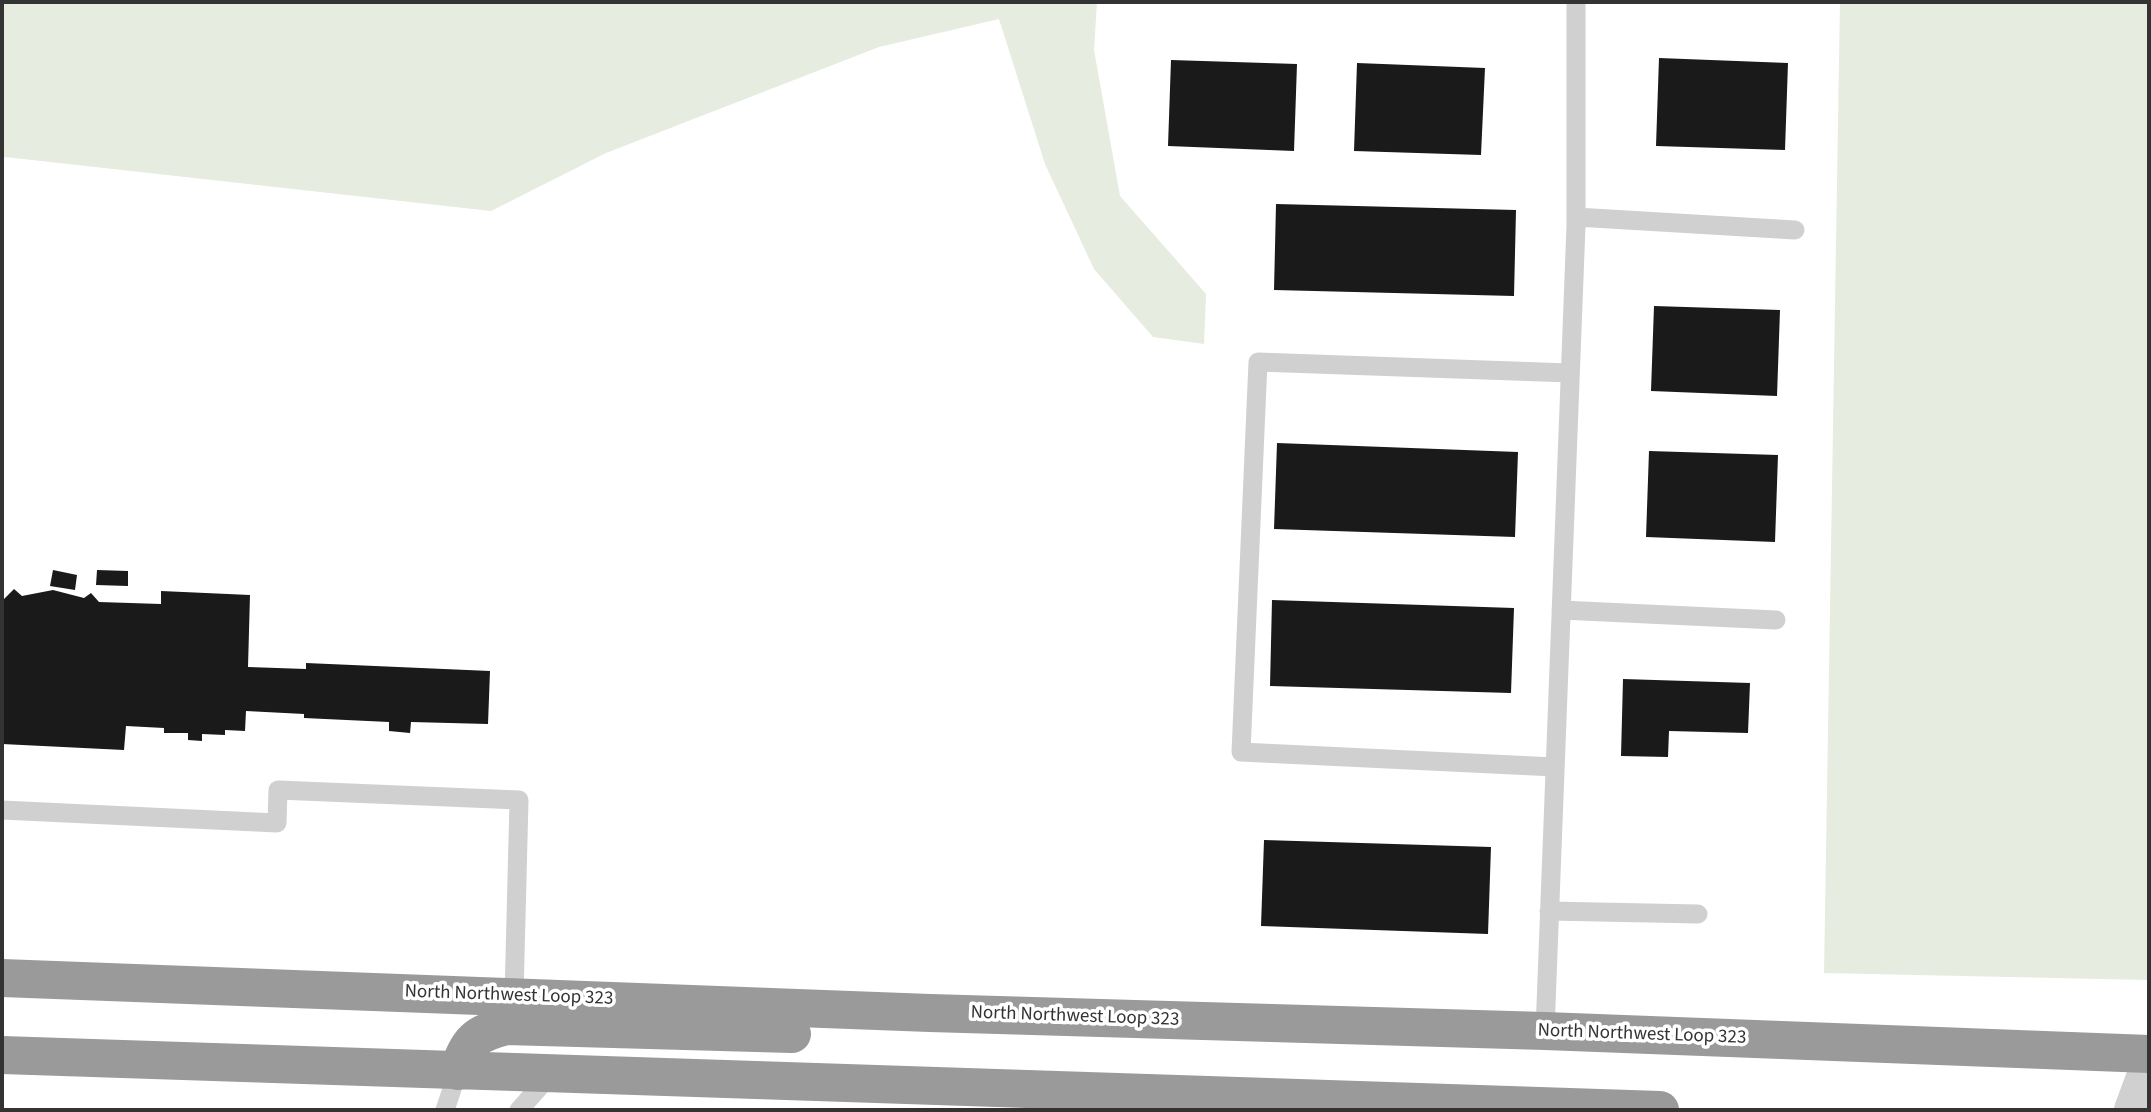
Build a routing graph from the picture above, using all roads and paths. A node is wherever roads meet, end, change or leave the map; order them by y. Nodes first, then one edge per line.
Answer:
1 (1576, 2) edge
2 (1576, 217) junction
3 (1795, 230) dead end
4 (1570, 373) junction
5 (1561, 610) junction
6 (1776, 620) dead end
7 (1555, 767) junction
8 (2, 810) edge
9 (1549, 911) junction
10 (1698, 915) dead end
11 (2, 978) edge
12 (514, 996) junction
13 (930, 1013) junction
14 (1545, 1031) junction
15 (2149, 1054) edge
16 (2, 1055) edge
17 (2149, 1067) edge
18 (458, 1071) junction
19 (551, 1074) junction
20 (444, 1110) edge
21 (519, 1110) edge
22 (1660, 1110) edge
23 (2133, 1110) edge

1 - 2 lane
2 - 3 lane
2 - 4 lane
4 - 5 lane
4 - 7 lane
5 - 6 lane
5 - 7 lane
7 - 9 lane
8 - 12 lane
9 - 10 lane
9 - 14 lane
11 - 12 highway, North Northwest Loop 323
12 - 13 highway, North Northwest Loop 323
13 - 14 highway, North Northwest Loop 323
13 - 18 highway
14 - 15 highway, North Northwest Loop 323
16 - 18 highway
17 - 23 street
18 - 19 highway
18 - 20 lane
19 - 21 lane
19 - 22 highway

